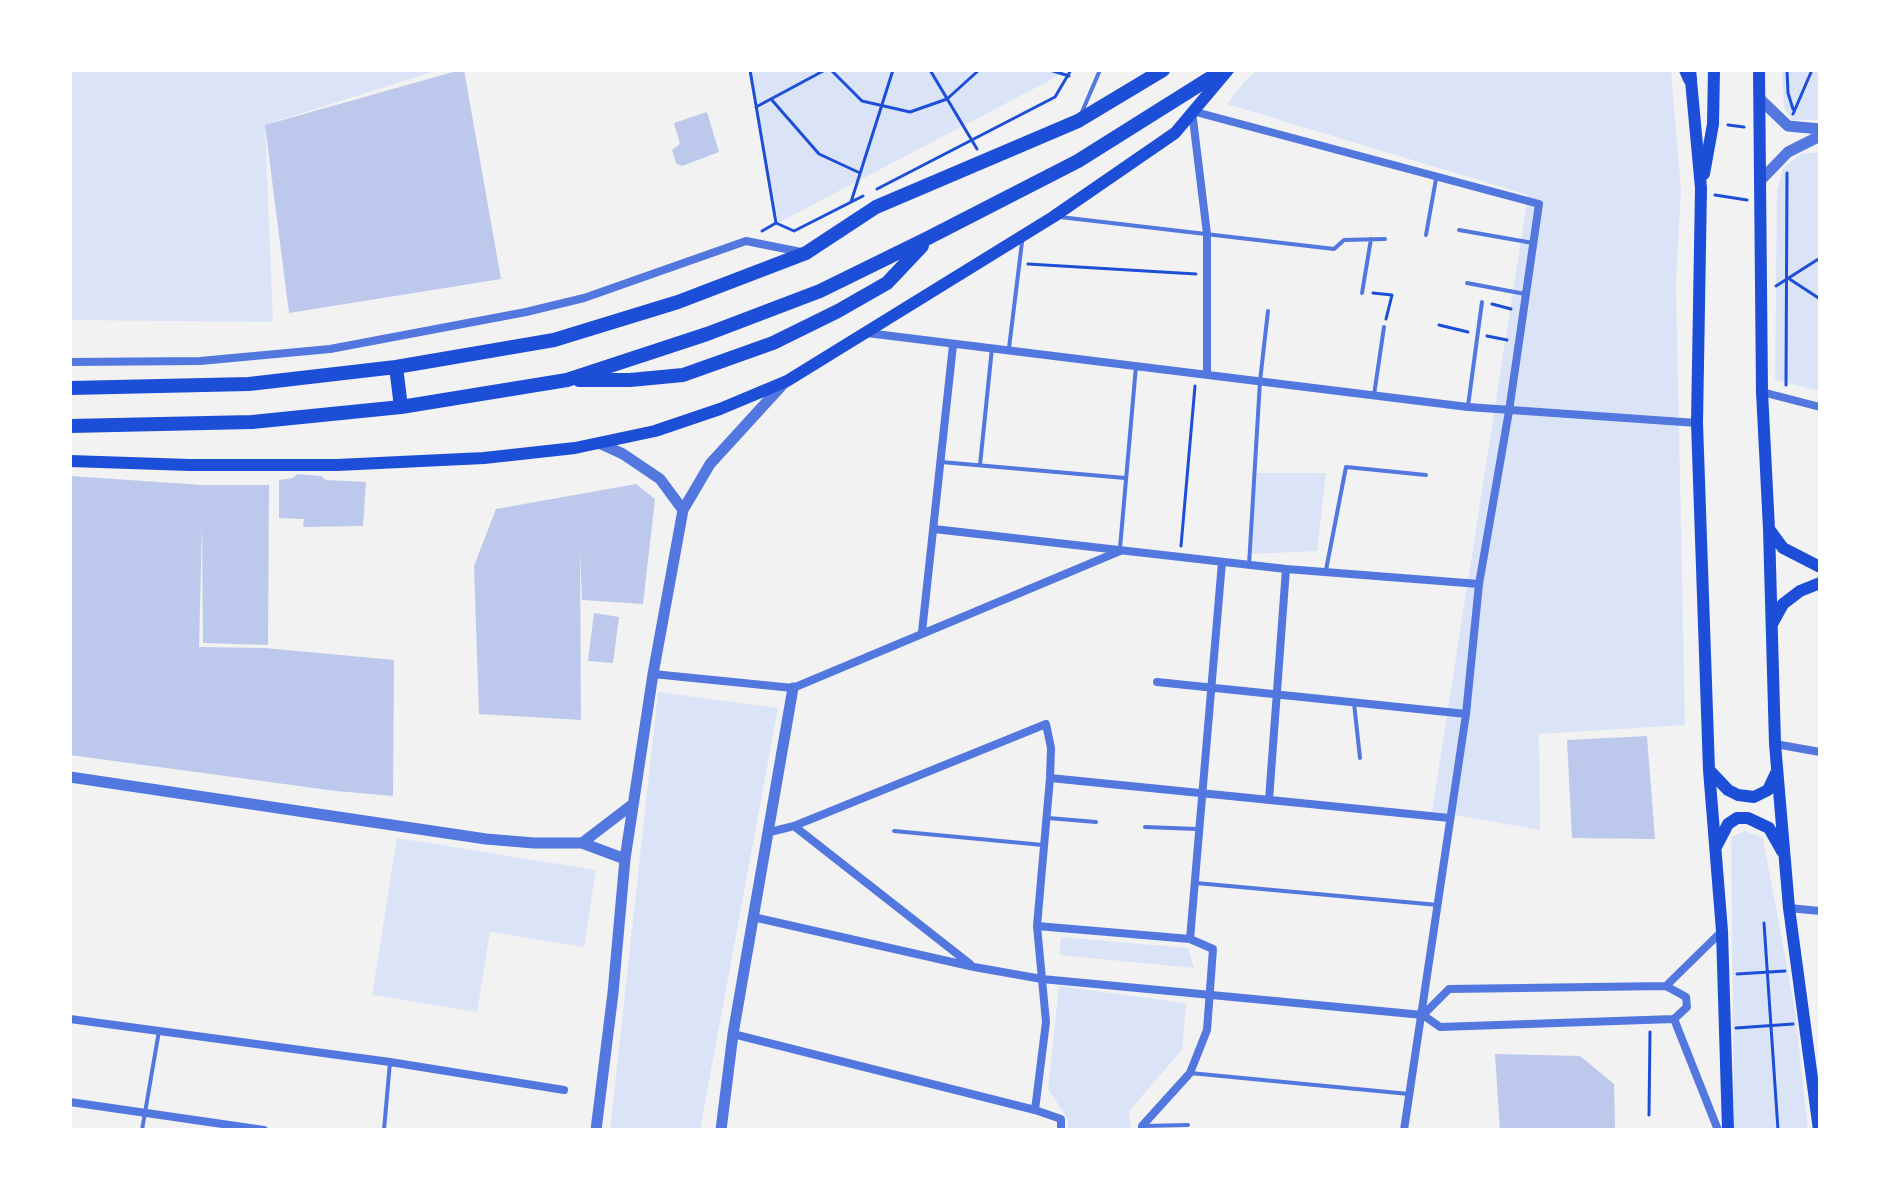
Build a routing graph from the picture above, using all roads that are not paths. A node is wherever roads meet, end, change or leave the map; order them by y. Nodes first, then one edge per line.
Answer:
1 (1100, 70) edge
2 (1163, 70) edge
3 (1226, 70) edge
4 (1714, 70) edge
5 (1759, 70) edge
6 (1689, 73) edge
7 (1760, 99) junction
8 (1192, 111) junction
9 (1078, 121) junction
10 (1820, 129) edge
11 (1820, 136) edge
12 (1436, 176) junction
13 (1760, 181) junction
14 (1701, 191) junction
15 (1053, 217) junction
16 (1459, 230) dead end
17 (1207, 234) junction
18 (1022, 235) junction
19 (1426, 235) dead end
20 (928, 238) junction
21 (1371, 239) junction
22 (1385, 239) dead end
23 (1533, 243) junction
24 (806, 253) junction
25 (1467, 283) dead end
26 (1362, 293) road end
27 (1525, 294) junction
28 (1482, 302) road end
29 (1268, 311) dead end
30 (1384, 327) road end
31 (864, 333) junction
32 (953, 345) junction
33 (992, 348) junction
34 (1009, 351) junction
35 (70, 362) edge
36 (1136, 365) junction
37 (396, 367) junction
38 (1207, 375) junction
39 (567, 380) junction
40 (787, 381) junction
41 (1260, 381) junction
42 (70, 388) edge
43 (1762, 392) junction
44 (1374, 395) junction
45 (401, 407) junction
46 (1468, 407) junction
47 (1820, 407) edge
48 (1509, 411) junction
49 (1697, 423) junction
50 (70, 426) edge
51 (599, 443) junction
52 (70, 461) edge
53 (941, 462) junction
54 (980, 465) junction
55 (1426, 475) dead end
56 (1125, 478) junction
57 (683, 510) junction
58 (934, 529) junction
59 (1769, 529) junction
60 (1120, 551) junction
61 (1222, 562) junction
62 (1249, 565) junction
63 (1820, 567) edge
64 (1286, 569) junction
65 (1325, 573) junction
66 (1820, 583) edge
67 (1479, 584) junction
68 (1770, 627) junction
69 (922, 632) junction
70 (653, 674) junction
71 (1157, 682) dead end
72 (793, 688) junction
73 (1211, 688) junction
74 (1277, 695) junction
75 (1354, 703) junction
76 (1466, 714) junction
77 (1775, 744) junction
78 (1820, 752) edge
79 (1360, 758) dead end
80 (1709, 770) junction
81 (1777, 770) junction
82 (70, 777) edge
83 (1050, 778) junction
84 (1202, 793) junction
85 (1269, 800) junction
86 (633, 804) junction
87 (1048, 818) junction
88 (1450, 818) junction
89 (1096, 822) dead end
90 (794, 826) junction
91 (1145, 827) dead end
92 (1197, 829) junction
93 (894, 831) dead end
94 (770, 832) junction
95 (582, 843) junction
96 (1043, 845) junction
97 (1715, 850) junction
98 (1784, 854) junction
99 (625, 859) junction
100 (1193, 883) junction
101 (1438, 905) junction
102 (1789, 908) junction
103 (1820, 911) edge
104 (753, 917) junction
105 (1037, 926) junction
106 (1722, 931) junction
107 (1190, 939) junction
108 (974, 967) junction
109 (1042, 979) junction
110 (1666, 986) junction
111 (1208, 996) junction
112 (1423, 1015) junction
113 (70, 1019) edge
114 (1674, 1019) junction
115 (159, 1031) junction
116 (733, 1034) junction
117 (390, 1062) junction
118 (1816, 1072) edge
119 (1190, 1073) junction
120 (564, 1090) dead end
121 (1409, 1094) junction
122 (70, 1102) edge
123 (1035, 1110) junction
124 (145, 1113) junction
125 (1188, 1125) dead end
126 (1142, 1128) edge
127 (142, 1130) edge
128 (264, 1130) edge
129 (384, 1130) edge
130 (596, 1130) edge
131 (721, 1130) edge
132 (1061, 1130) edge
133 (1404, 1130) edge
134 (1718, 1130) edge
135 (1728, 1130) edge
136 (1819, 1130) edge

1 - 9 lane
2 - 9 main road
3 - 8 main road
3 - 20 main road
4 - 14 main road
5 - 7 main road
6 - 14 main road
7 - 10 street
7 - 13 main road
8 - 12 street
8 - 15 main road
8 - 17 street
9 - 24 main road
11 - 13 street
12 - 19 lane
12 - 23 street
13 - 43 main road
14 - 49 main road
15 - 17 lane
15 - 18 main road
16 - 23 lane
17 - 21 lane
17 - 38 street
18 - 31 main road
18 - 34 lane
20 - 39 main road
20 - 39 main road
21 - 22 lane
21 - 26 lane
23 - 27 street
24 - 35 street
24 - 37 main road
25 - 27 lane
27 - 48 street
28 - 46 lane
29 - 41 lane
30 - 44 lane
31 - 32 street
31 - 40 main road
32 - 33 street
32 - 53 street
33 - 34 street
33 - 54 lane
34 - 36 street
36 - 38 street
36 - 56 lane
37 - 42 main road
37 - 45 main road
38 - 41 street
39 - 45 main road
40 - 51 main road
40 - 57 street
41 - 44 street
41 - 62 lane
43 - 47 street
43 - 59 main road
44 - 46 street
45 - 50 main road
46 - 48 street
48 - 49 street
48 - 67 street
49 - 80 main road
51 - 52 main road
51 - 57 street
53 - 54 lane
53 - 58 street
54 - 56 lane
55 - 65 lane
56 - 60 lane
57 - 70 street
58 - 60 street
58 - 69 street
59 - 63 main road
59 - 68 main road
60 - 61 street
60 - 69 street
61 - 62 street
61 - 73 street
62 - 64 street
64 - 65 street
64 - 74 street
65 - 67 street
66 - 68 main road
67 - 76 street
68 - 77 main road
69 - 72 street
70 - 72 street
70 - 86 street
71 - 73 street
72 - 94 street
73 - 74 street
73 - 84 street
74 - 75 street
74 - 85 street
75 - 76 street
75 - 79 lane
76 - 88 street
77 - 78 street
77 - 81 main road
80 - 81 main road
80 - 97 main road
81 - 98 main road
82 - 95 street
83 - 84 street
83 - 87 street
83 - 90 street
84 - 85 street
84 - 92 street
85 - 88 street
86 - 95 street
86 - 99 street
87 - 89 lane
87 - 96 street
88 - 101 street
90 - 94 street
90 - 108 street
91 - 92 lane
92 - 100 street
93 - 96 lane
94 - 104 street
95 - 99 street
96 - 105 street
97 - 98 main road
97 - 106 main road
98 - 102 main road
99 - 130 street
100 - 101 lane
100 - 107 street
101 - 112 street
102 - 103 street
102 - 118 main road
104 - 108 street
104 - 116 street
105 - 107 street
105 - 109 street
106 - 110 street
106 - 135 main road
107 - 111 street
108 - 109 street
109 - 111 street
109 - 123 street
110 - 112 street
110 - 114 street
111 - 112 street
111 - 119 street
112 - 114 street
112 - 121 street
113 - 115 street
114 - 134 street
115 - 117 street
115 - 124 lane
116 - 123 street
116 - 131 street
117 - 120 street
117 - 129 lane
118 - 136 main road
119 - 121 lane
119 - 126 street
121 - 133 street
122 - 124 street
123 - 132 street
124 - 127 lane
124 - 128 street
125 - 126 lane

